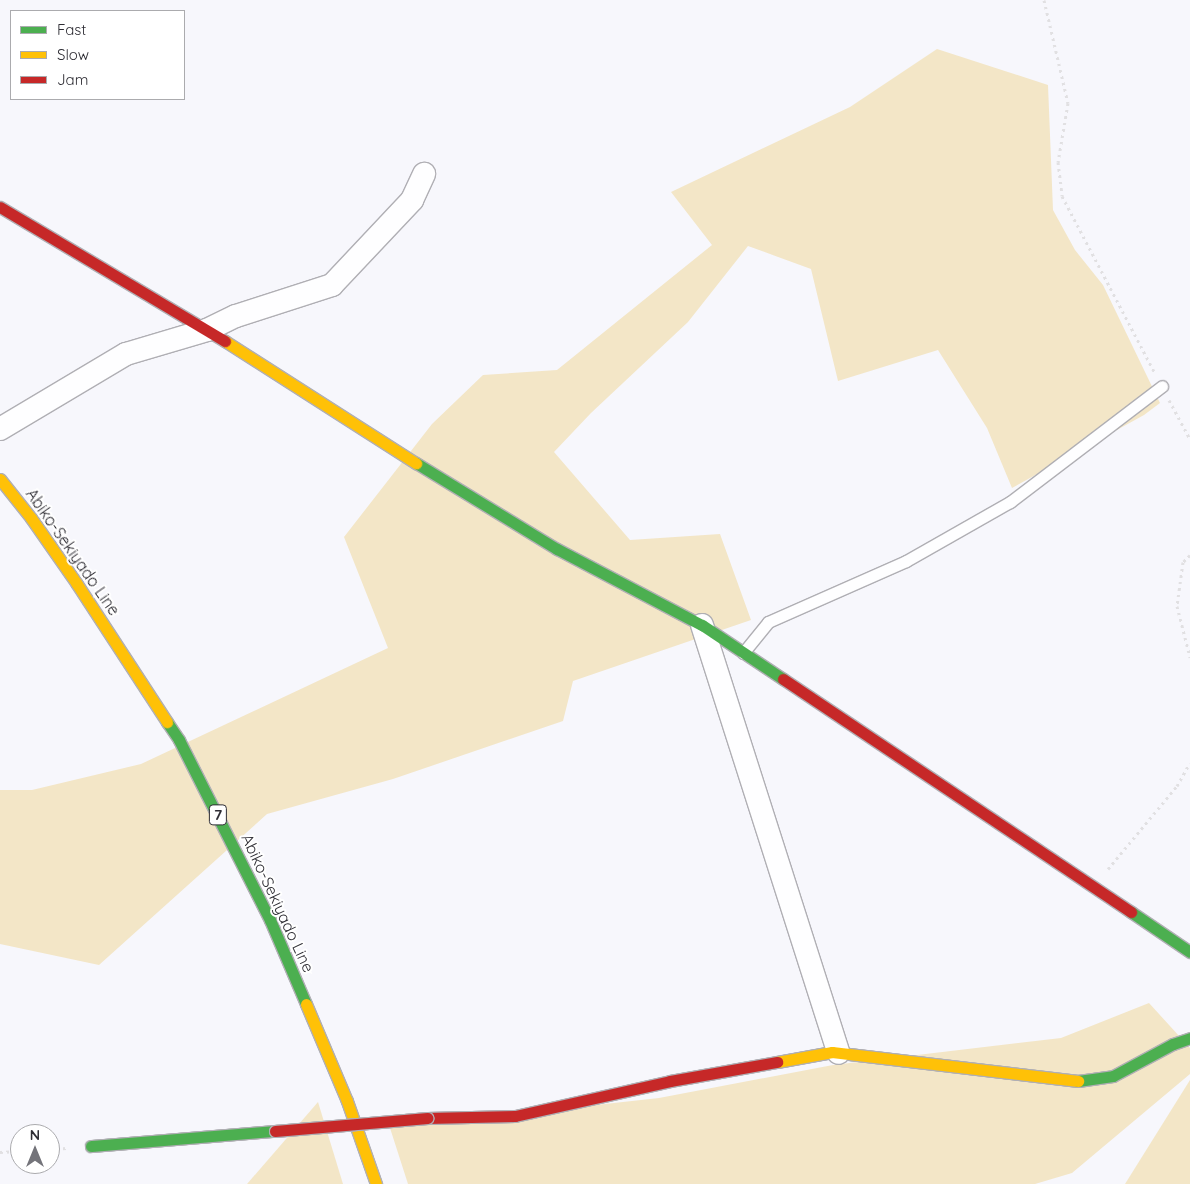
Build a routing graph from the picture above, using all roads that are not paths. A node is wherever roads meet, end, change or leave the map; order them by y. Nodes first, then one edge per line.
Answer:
1 (424, 174) dead end
2 (0, 207) edge
3 (207, 330) junction
4 (1162, 386) road end
5 (0, 429) edge
6 (0, 479) edge
7 (702, 626) junction
8 (743, 654) junction
9 (1190, 952) edge
10 (1190, 1038) edge
11 (839, 1053) junction
12 (92, 1146) dead end
13 (376, 1184) edge

1 - 3 street
2 - 3 street
3 - 5 street
3 - 7 street
4 - 8 lane
6 - 13 street, Abiko-Sekiyado Line / 7
7 - 8 street
7 - 11 street
8 - 9 street
10 - 11 street
11 - 12 street, bridge

